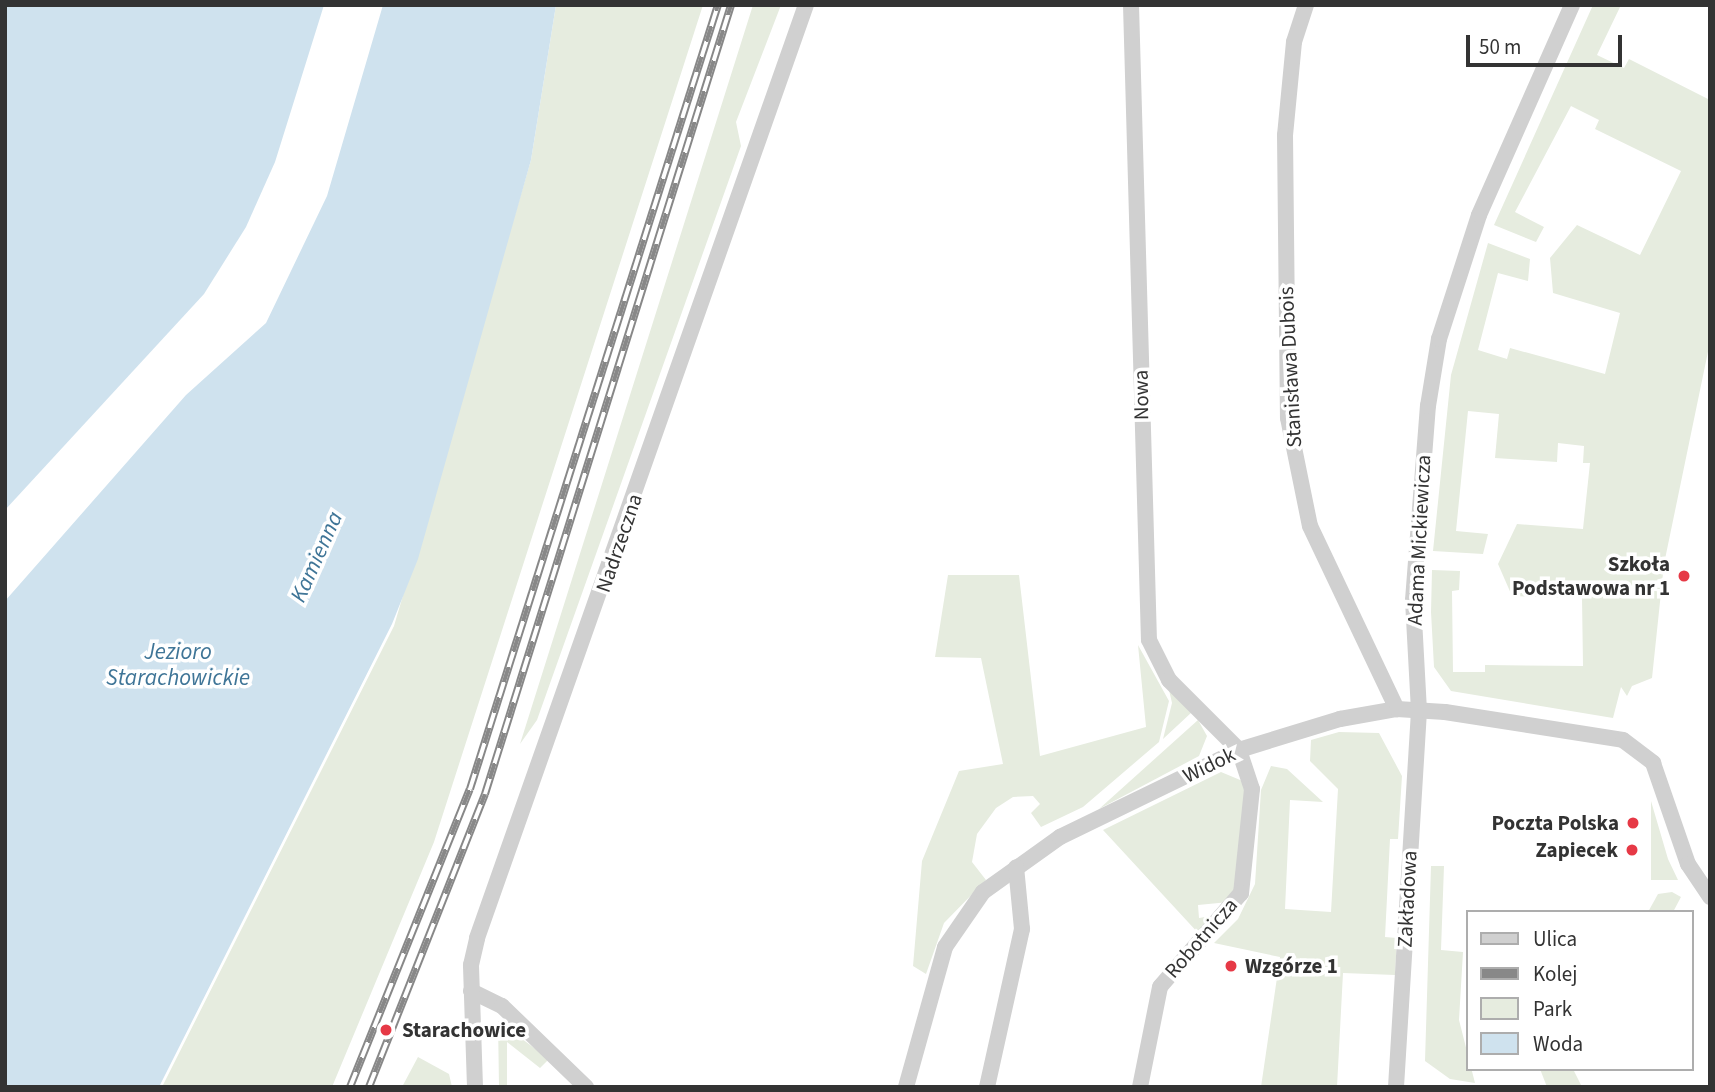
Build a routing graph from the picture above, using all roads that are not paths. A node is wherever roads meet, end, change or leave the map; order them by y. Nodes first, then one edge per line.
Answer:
1 (806, 5) edge
2 (1131, 5) edge
3 (1306, 5) edge
4 (1572, 5) edge
5 (1397, 709) junction
6 (1419, 710) junction
7 (1239, 750) junction
8 (1016, 867) junction
9 (1710, 897) edge
10 (471, 992) junction
11 (475, 1087) edge
12 (586, 1087) edge
13 (906, 1087) edge
14 (987, 1087) edge
15 (1140, 1087) edge
16 (1396, 1087) edge

1 - 10 street, Nadrzeczna
2 - 7 street, Nowa
3 - 5 street, Stanisława Dubois
4 - 6 street, Adama Mickiewicza
5 - 6 street, Widok
5 - 7 street, Widok
6 - 9 street
6 - 16 street, Zakładowa
7 - 8 street, Widok
7 - 15 street, Robotnicza
8 - 13 street, Widok
8 - 14 street
10 - 11 street, Nadrzeczna
10 - 12 street

